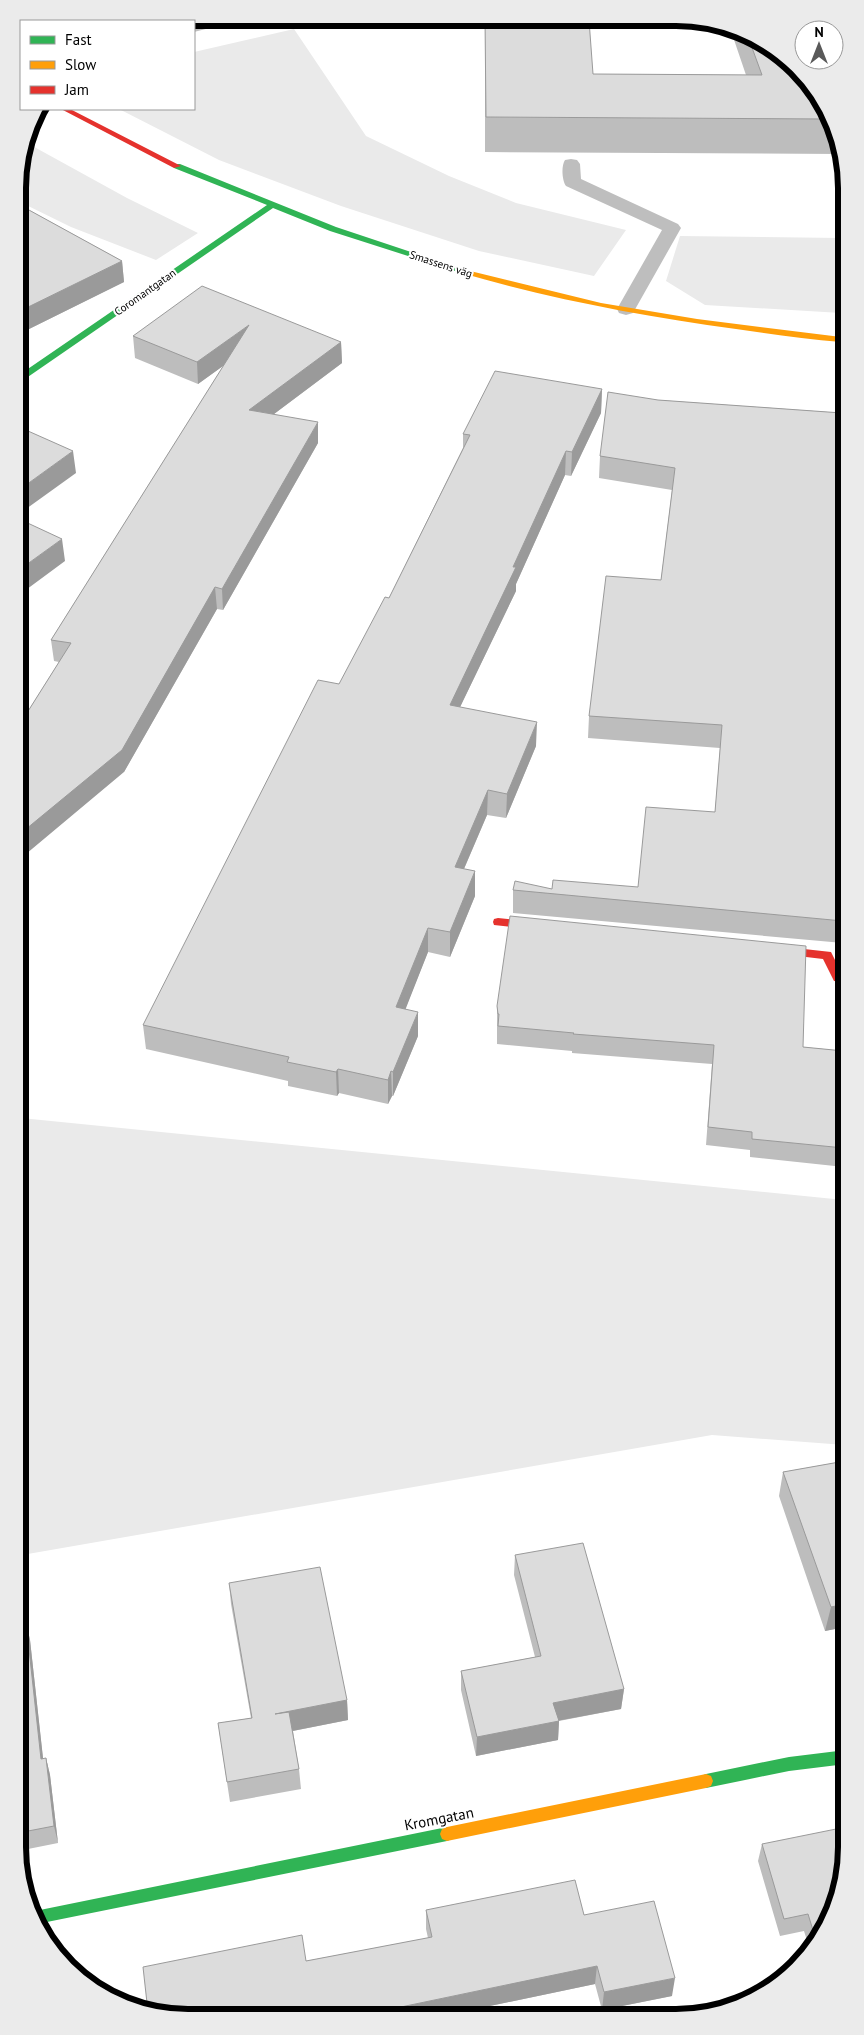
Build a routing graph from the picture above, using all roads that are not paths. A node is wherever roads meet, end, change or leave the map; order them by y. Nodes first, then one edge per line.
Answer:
1 (67, 110) edge
2 (571, 164) dead end
3 (272, 205) junction
4 (626, 310) junction
5 (838, 340) edge
6 (27, 373) edge
7 (498, 922) dead end
8 (556, 928) edge
9 (759, 948) edge
10 (838, 977) edge
11 (837, 1758) edge
12 (42, 1916) edge

1 - 3 street, Smassens väg
2 - 4 lane
3 - 4 street, Smassens väg
3 - 6 street, Coromantgatan
4 - 5 street, Smassens väg
7 - 8 street
9 - 10 street
11 - 12 street, Kromgatan

